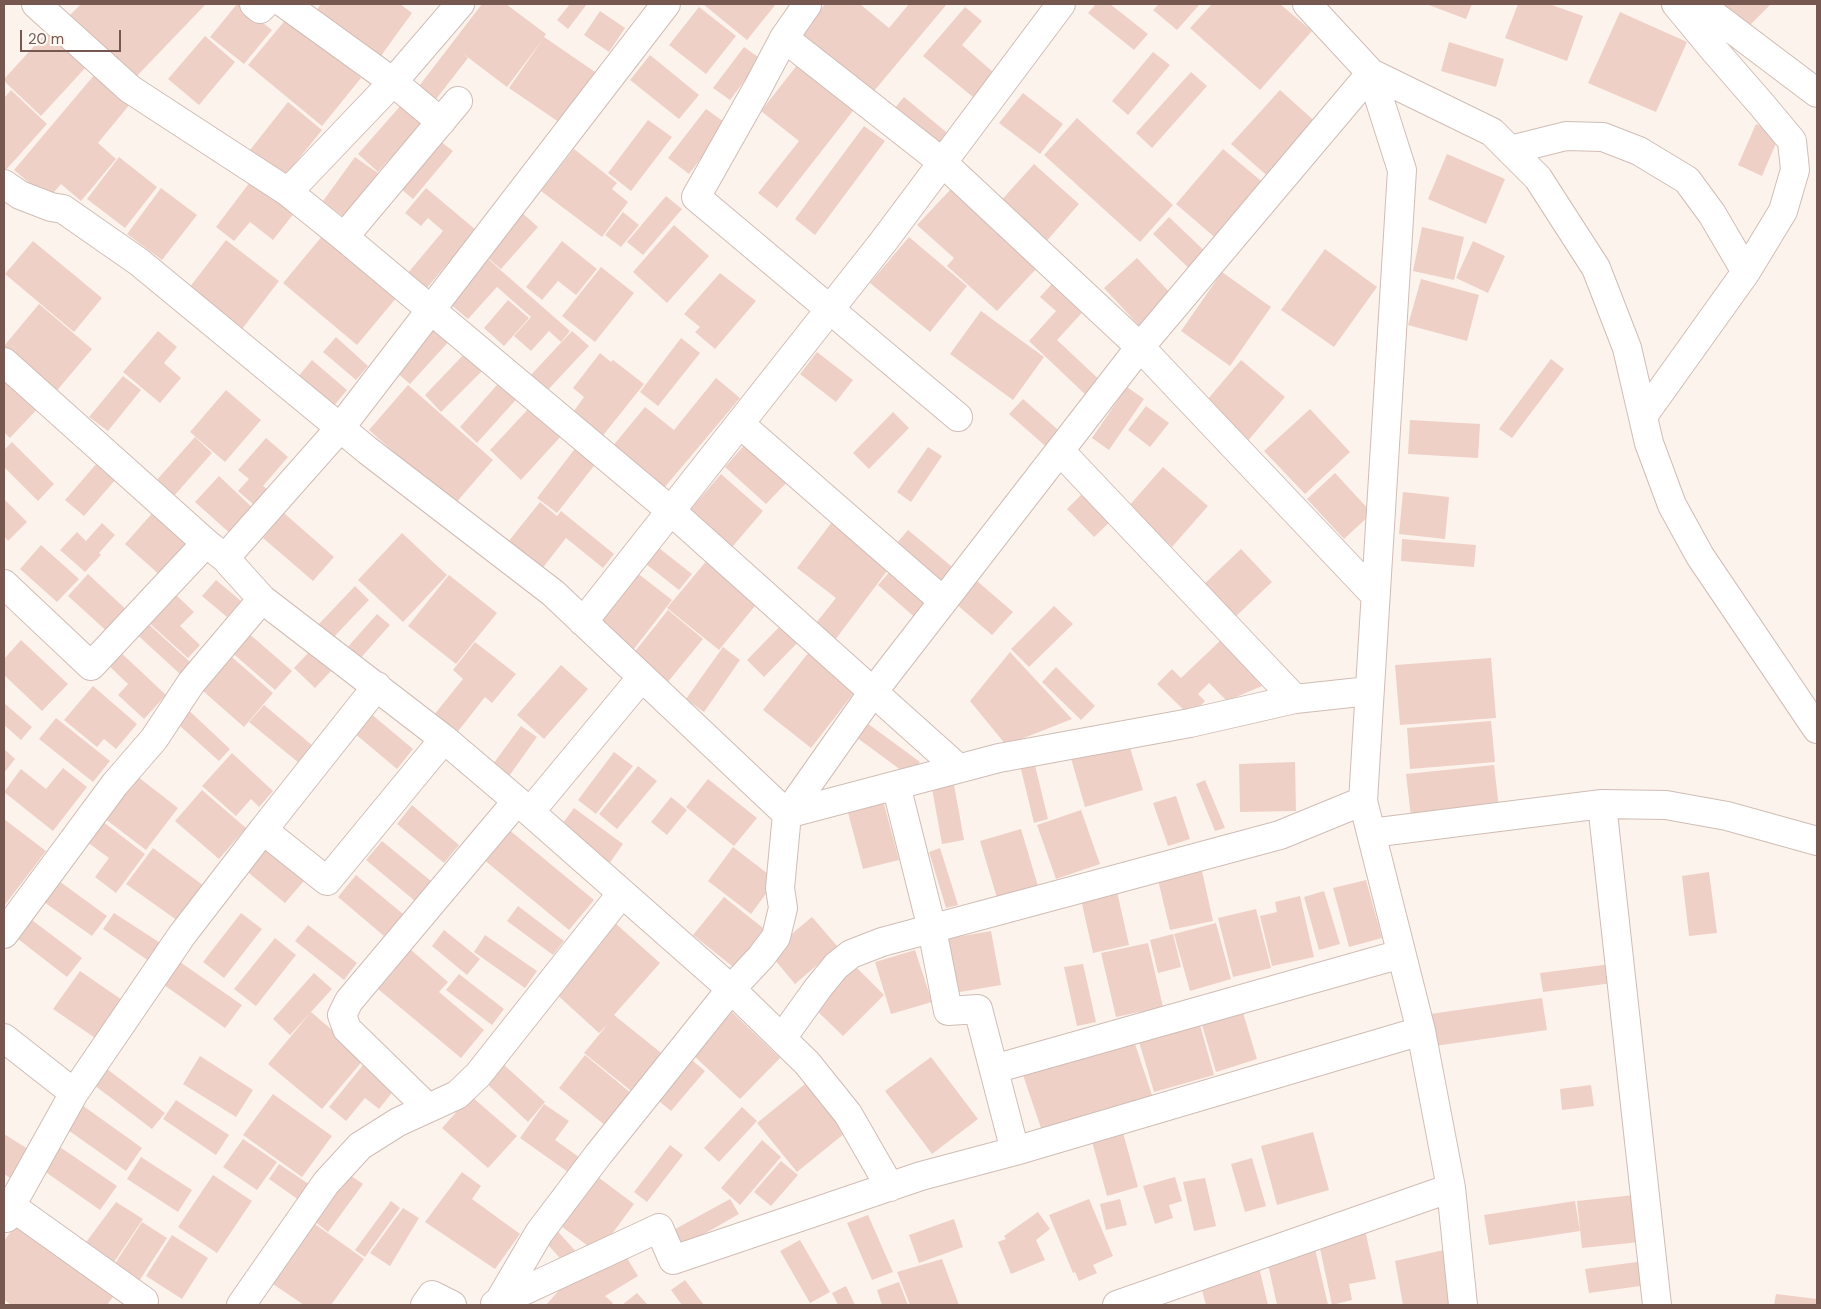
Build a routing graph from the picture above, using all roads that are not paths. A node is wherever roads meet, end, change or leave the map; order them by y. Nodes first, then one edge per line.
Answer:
1 (36, 4) edge
2 (254, 4) edge
3 (265, 4) edge
4 (285, 4) edge
5 (460, 4) edge
6 (666, 4) edge
7 (805, 4) edge
8 (1061, 4) edge
9 (1307, 4) edge
10 (1676, 4) edge
11 (1699, 4) edge
12 (784, 38) junction
13 (1371, 73) junction
14 (393, 82) junction
15 (1817, 93) edge
16 (1510, 150) junction
17 (942, 162) junction
18 (4, 184) edge
19 (288, 192) junction
20 (344, 237) junction
21 (1746, 272) junction
22 (831, 308) junction
23 (429, 309) junction
24 (1140, 347) junction
25 (4, 362) edge
26 (1643, 416) junction
27 (958, 417) dead end
28 (740, 424) junction
29 (340, 428) junction
30 (1060, 451) junction
31 (671, 511) junction
32 (216, 551) junction
33 (4, 584) edge
34 (1375, 595) junction
35 (262, 599) junction
36 (943, 601) junction
37 (583, 622) junction
38 (642, 677) junction
39 (377, 686) junction
40 (1369, 691) junction
41 (873, 692) junction
42 (1296, 699) junction
43 (1817, 730) edge
44 (444, 739) junction
45 (958, 768) junction
46 (896, 785) junction
47 (1362, 801) junction
48 (1602, 804) junction
49 (524, 807) junction
50 (787, 814) junction
51 (264, 830) junction
52 (1370, 833) junction
53 (1817, 841) edge
54 (622, 893) junction
55 (932, 929) junction
56 (4, 934) edge
57 (1401, 954) junction
58 (731, 989) junction
59 (1421, 1031) junction
60 (4, 1038) edge
61 (782, 1038) junction
62 (994, 1069) junction
63 (74, 1093) junction
64 (427, 1108) junction
65 (1015, 1151) junction
66 (890, 1187) junction
67 (1450, 1188) junction
68 (6, 1216) edge
69 (145, 1304) edge
70 (495, 1304) edge
71 (242, 1305) edge
72 (425, 1305) edge
73 (452, 1305) edge
74 (1117, 1305) edge
75 (1463, 1305) edge
76 (1657, 1305) edge

1 - 19 street
2 - 3 street
4 - 14 street
5 - 14 street
6 - 23 street
7 - 12 street
8 - 17 street
9 - 13 street
10 - 21 street
11 - 15 street
12 - 17 street
12 - 22 street
13 - 16 street
13 - 24 street
13 - 34 street
14 - 19 street
14 - 20 street
16 - 21 street
16 - 26 street
17 - 22 street
17 - 24 street
18 - 29 street
19 - 20 street
20 - 23 street
21 - 26 street
22 - 27 street
22 - 28 street
23 - 29 street
23 - 31 street
24 - 30 street
24 - 34 street
25 - 32 street
26 - 43 street
28 - 31 street
28 - 36 street
29 - 32 street
29 - 37 street
30 - 36 street
30 - 42 street
31 - 37 street
31 - 41 street
32 - 33 street
32 - 35 street
34 - 40 street
35 - 39 street
35 - 56 street
36 - 41 street
37 - 38 street
38 - 49 street
38 - 50 street
39 - 44 street
39 - 51 street
40 - 42 street
40 - 47 street
41 - 45 street
41 - 50 street
42 - 45 street
44 - 49 street
44 - 51 street
45 - 46 street
46 - 50 street
46 - 55 street
47 - 52 street
47 - 55 street
48 - 52 street
48 - 53 street
48 - 76 street
49 - 54 street
49 - 64 street
50 - 58 street
51 - 63 street
52 - 57 street
54 - 58 street
54 - 64 street
55 - 61 street
55 - 62 street
57 - 59 street
57 - 62 street
58 - 61 street
58 - 70 street
59 - 65 street
59 - 67 street
60 - 63 street
61 - 66 street
62 - 65 street
63 - 68 street
64 - 71 street
65 - 66 street
66 - 70 street
67 - 74 street
67 - 75 street
68 - 69 street
72 - 73 street

